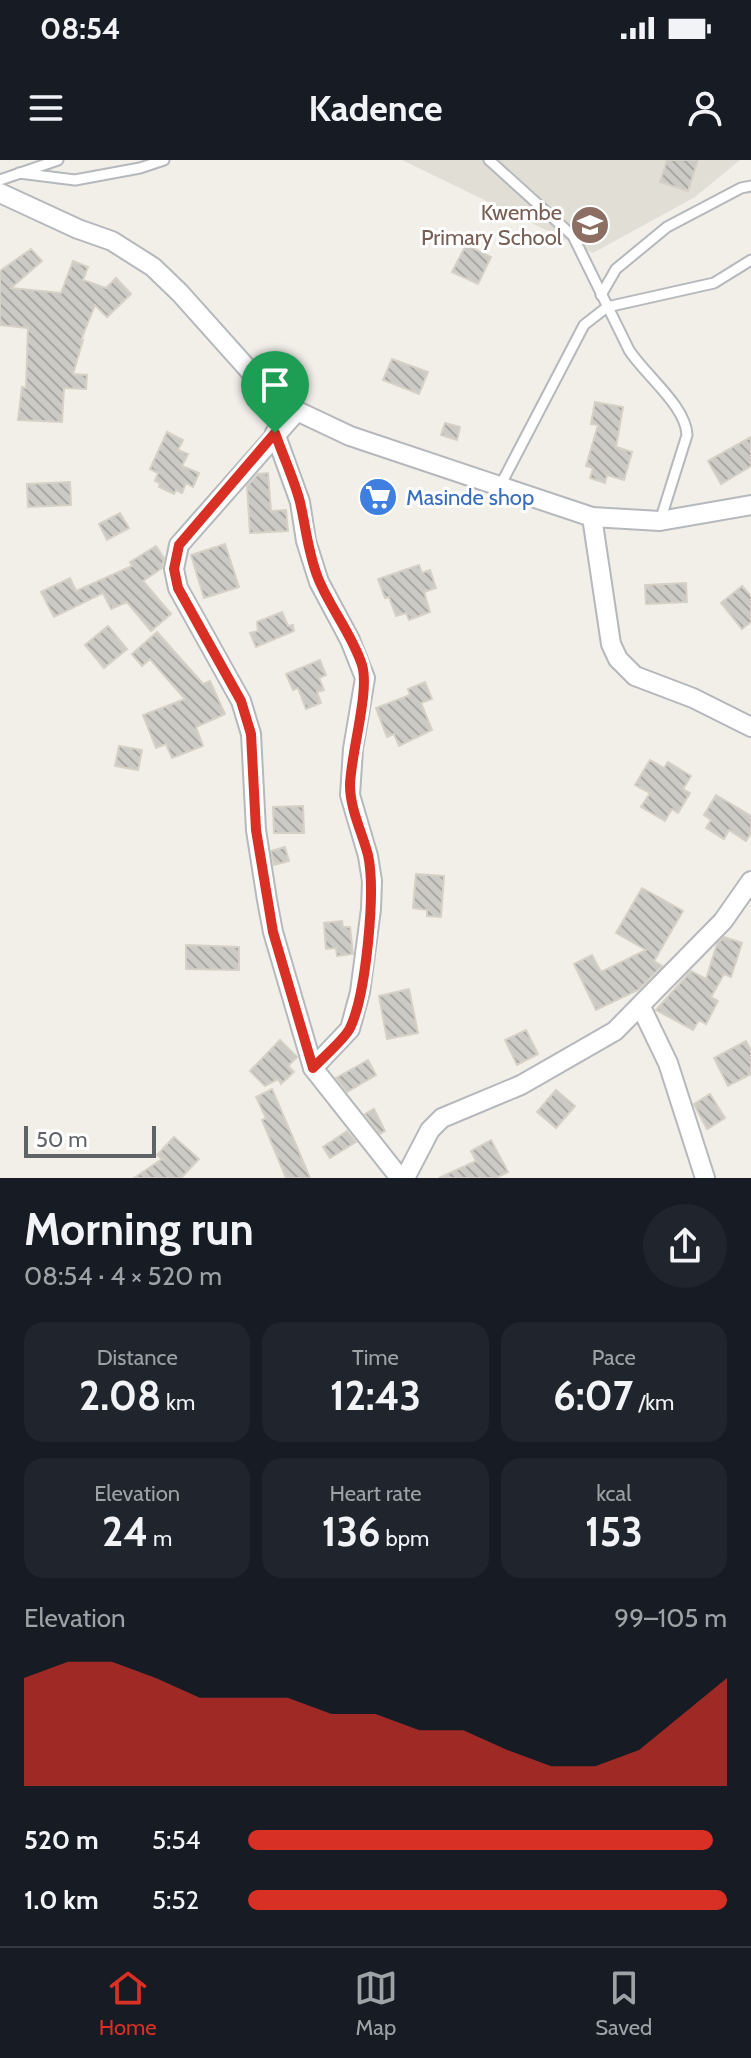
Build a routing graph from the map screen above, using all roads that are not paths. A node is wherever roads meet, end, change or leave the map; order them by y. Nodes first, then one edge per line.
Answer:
1 (58, 160) edge
2 (164, 160) edge
3 (489, 160) edge
4 (19, 173) junction
5 (0, 180) edge
6 (751, 186) edge
7 (0, 193) edge
8 (751, 260) edge
9 (601, 295) junction
10 (607, 307) junction
11 (297, 411) junction
12 (275, 433) junction
13 (500, 486) junction
14 (751, 505) edge
15 (592, 517) junction
16 (660, 521) junction
17 (751, 727) edge
18 (751, 881) edge
19 (641, 1007) junction
20 (313, 1068) junction
21 (402, 1178) edge
22 (705, 1178) edge

1 - 4 lane
2 - 4 lane
3 - 9 lane
4 - 5 lane
6 - 9 lane
7 - 11 street
8 - 10 lane
9 - 10 lane
10 - 13 lane
10 - 16 lane
11 - 12 street
11 - 13 street
12 - 20 street
12 - 20 street
13 - 15 street
14 - 16 street
15 - 16 street
15 - 17 street
18 - 19 street
19 - 21 street
19 - 22 street
20 - 21 street

